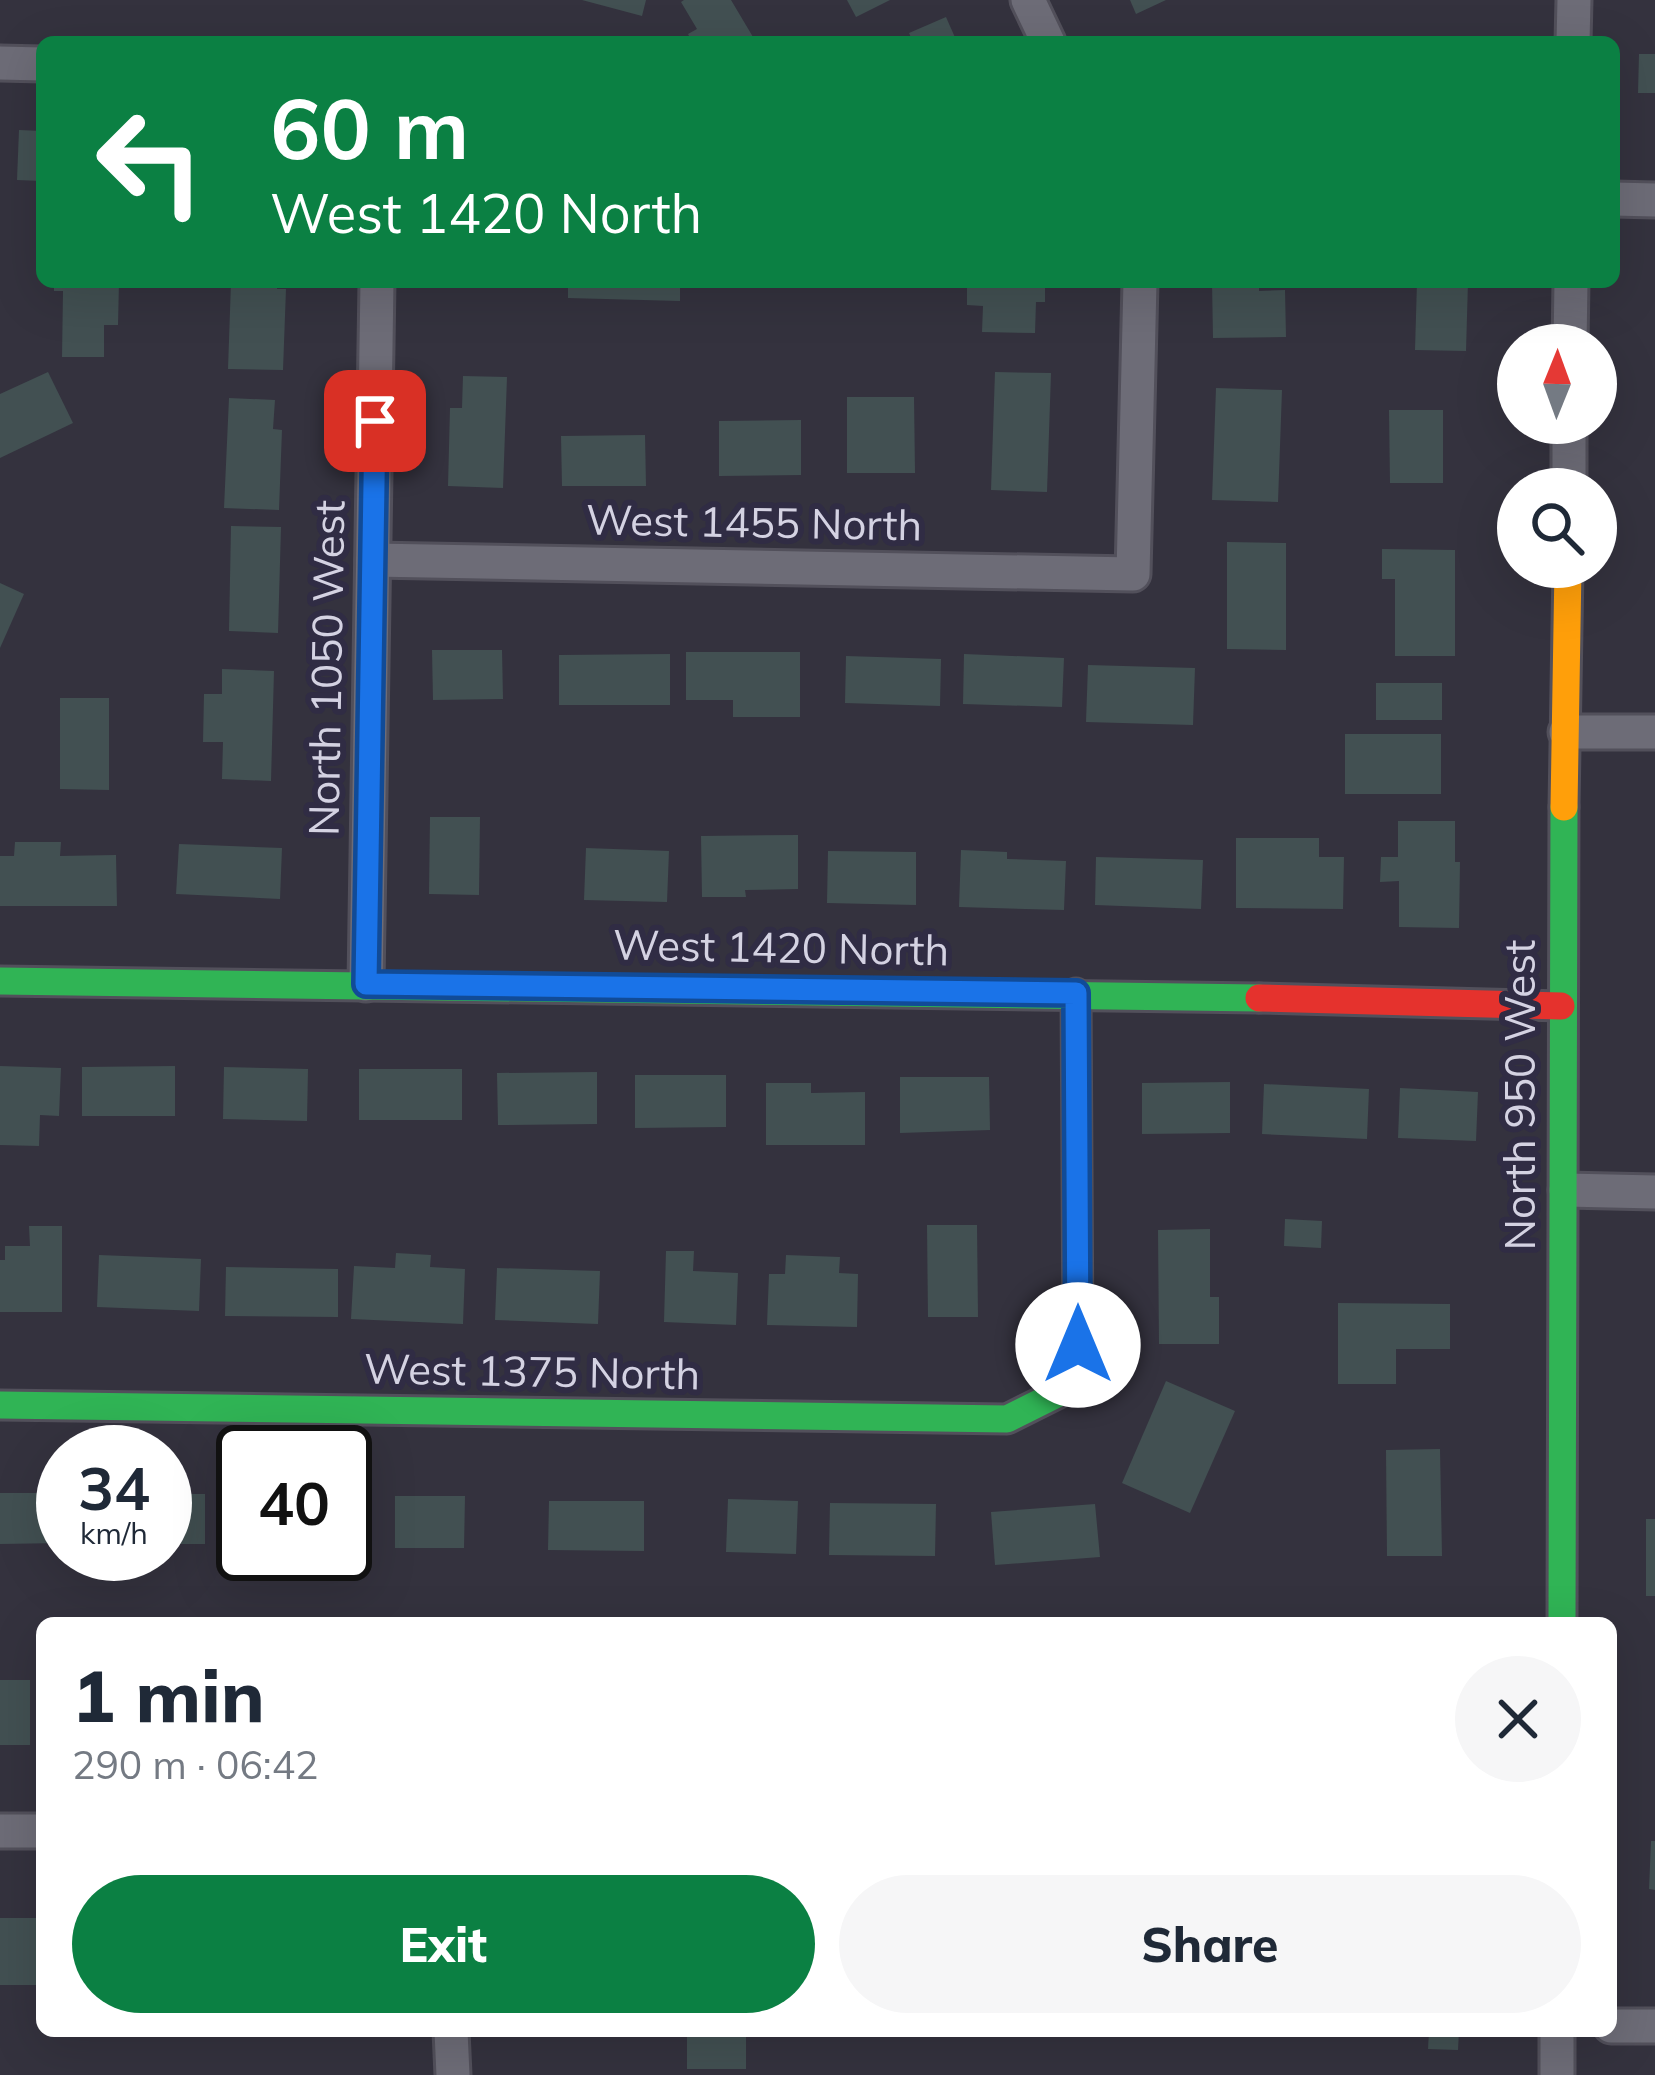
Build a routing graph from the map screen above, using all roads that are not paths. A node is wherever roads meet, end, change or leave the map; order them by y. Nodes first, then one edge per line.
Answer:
1 (1028, 0) edge
2 (1574, 0) edge
3 (1045, 36) edge
4 (1573, 36) edge
5 (0, 63) edge
6 (36, 64) edge
7 (1620, 199) edge
8 (1655, 200) edge
9 (377, 288) edge
10 (1140, 288) edge
11 (1571, 288) edge
12 (1570, 324) edge
13 (373, 560) junction
14 (1568, 588) edge
15 (1566, 732) junction
16 (1655, 733) edge
17 (0, 981) edge
18 (366, 984) junction
19 (1076, 993) junction
20 (1561, 1006) junction
21 (1566, 1190) junction
22 (1655, 1192) edge
23 (0, 1405) edge
24 (1562, 1617) edge
25 (0, 1831) edge
26 (36, 1832) edge
27 (1617, 2026) edge
28 (1655, 2026) edge
29 (452, 2037) edge
30 (1558, 2037) edge
31 (453, 2075) edge
32 (1557, 2075) edge

1 - 3 street
2 - 4 street
5 - 6 street
7 - 8 street
9 - 13 street, North 1050 West
10 - 13 street, West 1455 North
11 - 12 street
13 - 18 street, North 1050 West
14 - 15 street, North 950 West
15 - 16 street
15 - 20 street, North 950 West
17 - 18 street, West 1420 North
18 - 19 street, West 1420 North
19 - 20 street, West 1420 North
19 - 23 street, West 1375 North
20 - 21 street, North 950 West
21 - 22 street
21 - 24 street, North 950 West
25 - 26 street
27 - 28 street
29 - 31 street
30 - 32 street

